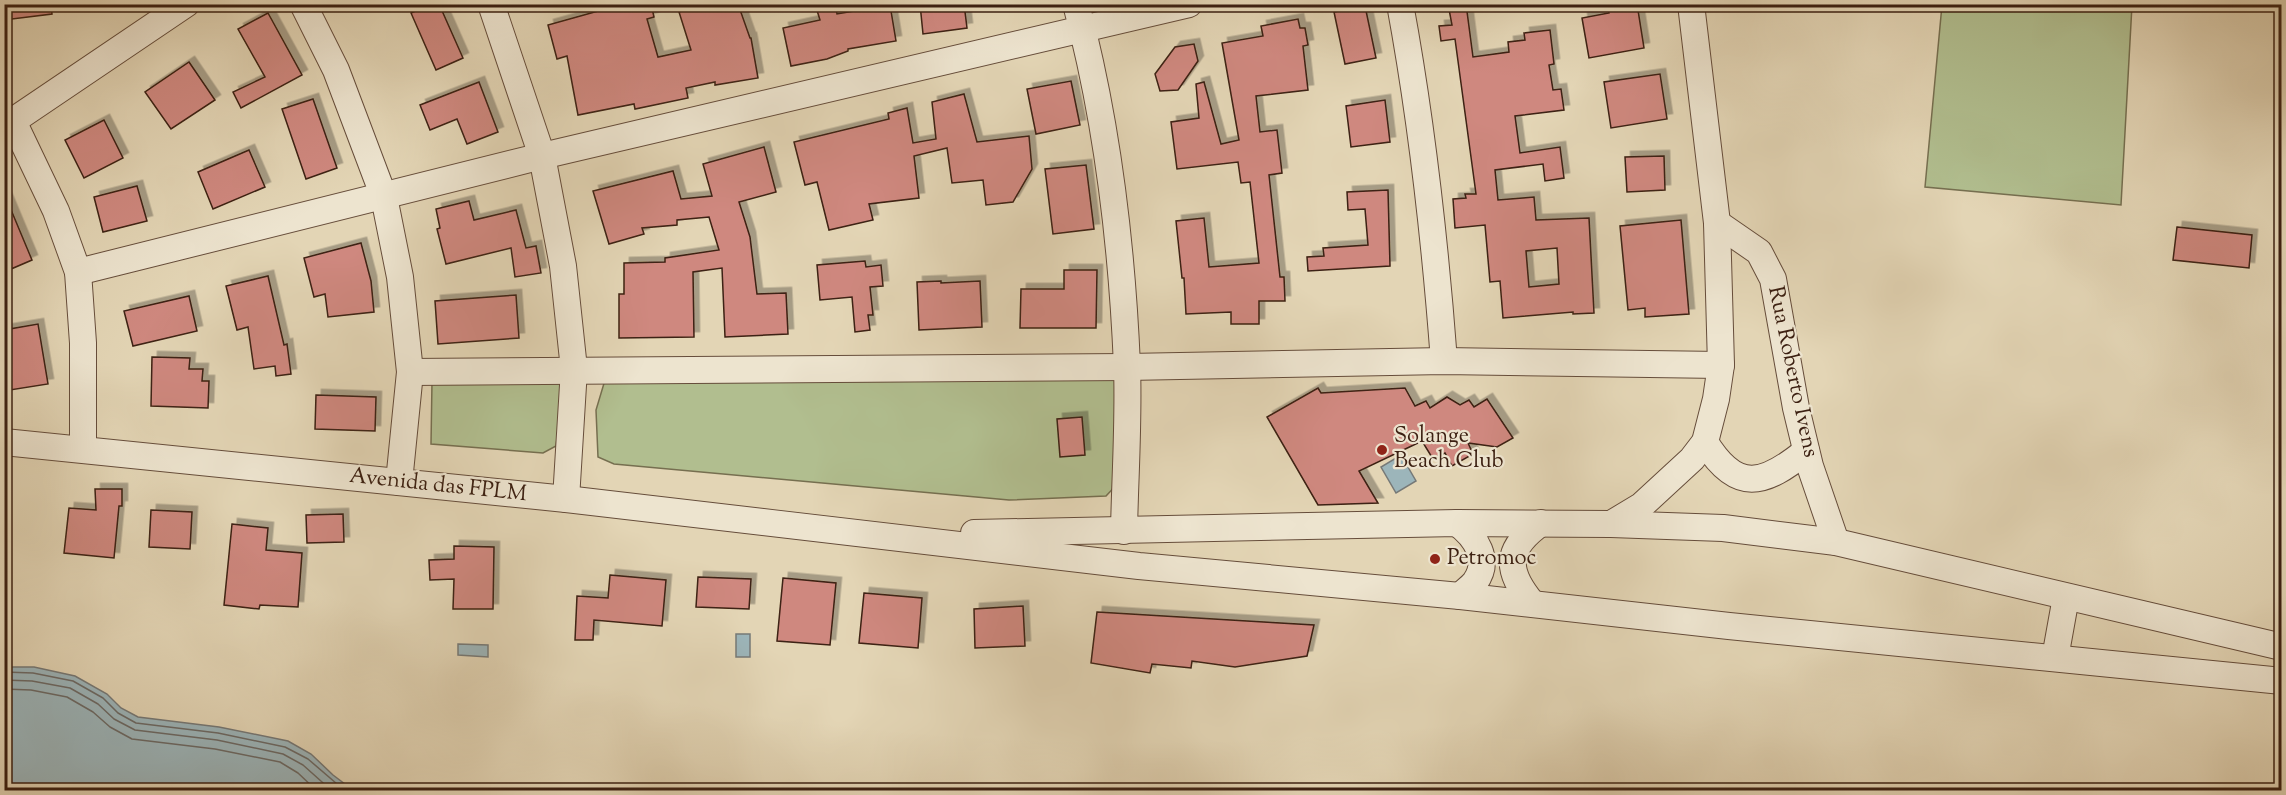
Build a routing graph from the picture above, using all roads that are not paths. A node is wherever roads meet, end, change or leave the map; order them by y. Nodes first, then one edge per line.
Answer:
1 (186, 4) edge
2 (303, 4) edge
3 (491, 4) edge
4 (1076, 4) edge
5 (1190, 4) edge
6 (1400, 4) edge
7 (1691, 4) edge
8 (1083, 29) junction
9 (9, 124) edge
10 (542, 156) junction
11 (384, 197) junction
12 (1717, 223) junction
13 (78, 272) junction
14 (1444, 361) junction
15 (1721, 365) junction
16 (1127, 367) junction
17 (574, 369) junction
18 (410, 372) junction
19 (4, 442) edge
20 (1705, 442) junction
21 (83, 449) junction
22 (1806, 451) junction
23 (399, 482) junction
24 (566, 499) junction
25 (1457, 523) junction
26 (1541, 523) junction
27 (1611, 524) junction
28 (1124, 531) junction
29 (871, 534) junction
30 (1836, 542) junction
31 (1460, 596) junction
32 (2066, 597) junction
33 (1532, 603) junction
34 (2282, 648) edge
35 (2055, 658) junction
36 (2282, 681) edge

1 - 9 street
2 - 11 street
3 - 10 street
4 - 8 street
5 - 8 street
6 - 14 street
7 - 12 street
8 - 10 street
8 - 16 street
9 - 13 street
10 - 11 street
10 - 17 street
11 - 13 street
11 - 18 street
12 - 15 street
12 - 22 street, Rua Roberto Ivens
13 - 21 street
14 - 15 street
14 - 16 street
15 - 20 street
16 - 17 street
16 - 28 street
17 - 18 street
17 - 24 street
18 - 23 street
19 - 21 street, Avenida das FPLM
20 - 22 street
20 - 27 street
21 - 23 street, Avenida das FPLM
22 - 30 street, Rua Roberto Ivens
23 - 24 street, Avenida das FPLM
24 - 29 street, Avenida das FPLM
25 - 26 street
25 - 28 street
25 - 31 street
26 - 27 street
26 - 33 street
27 - 30 street
28 - 29 street
29 - 31 street
30 - 32 street
31 - 33 street
32 - 34 street
32 - 35 street
33 - 35 street
35 - 36 street

